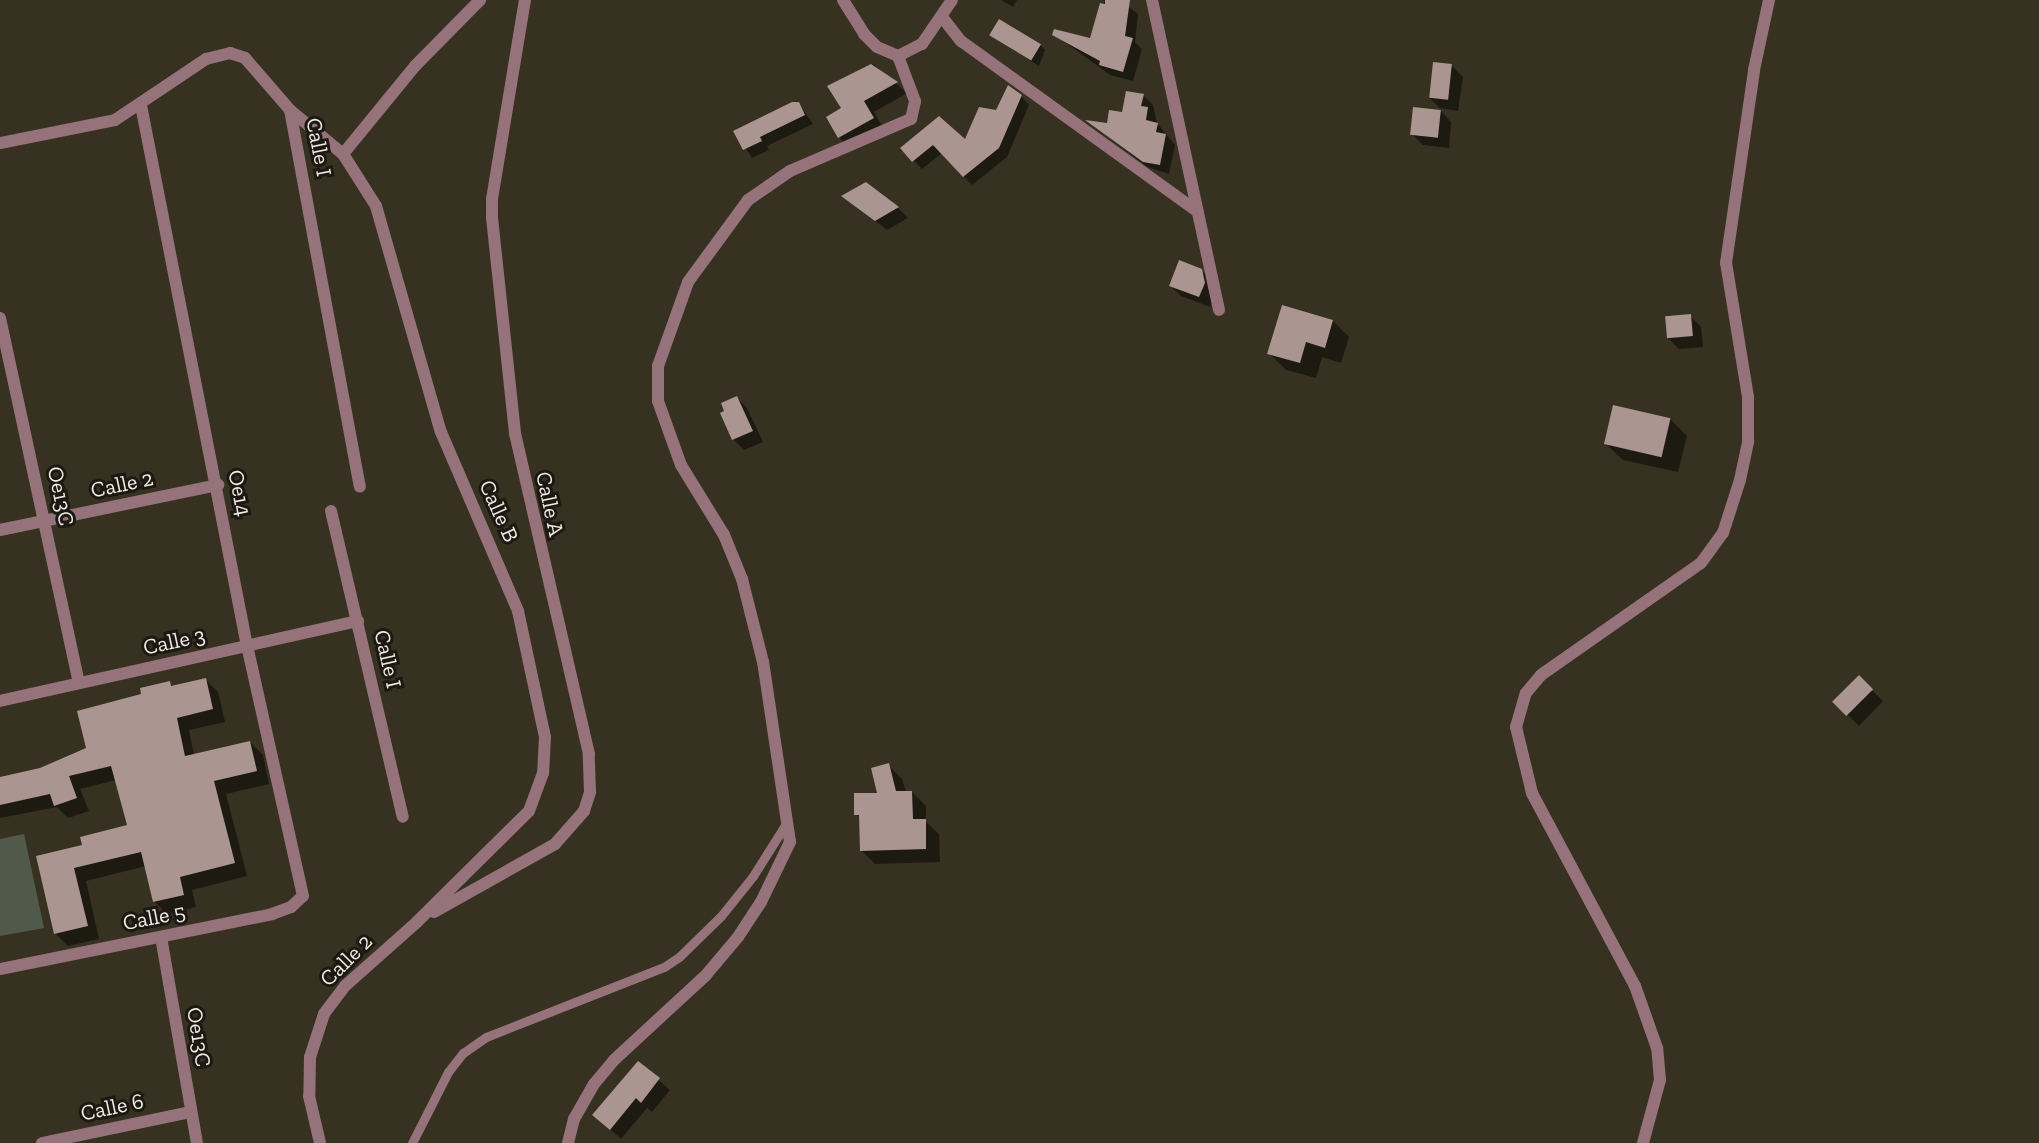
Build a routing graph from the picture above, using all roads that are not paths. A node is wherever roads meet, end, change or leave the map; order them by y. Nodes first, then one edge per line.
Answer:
1 (480, 0) edge
2 (525, 0) edge
3 (843, 0) edge
4 (952, 0) edge
5 (1152, 0) edge
6 (1769, 0) edge
7 (942, 17) junction
8 (898, 56) junction
9 (141, 105) junction
10 (290, 110) junction
11 (0, 143) edge
12 (343, 154) junction
13 (1197, 211) junction
14 (1219, 310) dead end
15 (0, 318) edge
16 (218, 485) junction
17 (360, 487) dead end
18 (331, 511) dead end
19 (45, 523) junction
20 (0, 530) edge
21 (358, 621) junction
22 (247, 646) junction
23 (79, 683) junction
24 (0, 701) edge
25 (403, 817) dead end
26 (789, 820) junction
27 (304, 888) joint
28 (417, 922) junction
29 (161, 937) junction
30 (0, 969) edge
31 (190, 1113) junction
32 (42, 1143) edge
33 (197, 1143) edge
34 (320, 1143) edge
35 (412, 1143) edge
36 (568, 1143) edge
37 (1643, 1143) edge

1 - 12 street
2 - 28 street, Calle A
3 - 8 street
4 - 7 street
5 - 13 street
6 - 37 street
7 - 8 street
7 - 13 street
8 - 26 street
9 - 10 street, Calle I
9 - 11 street, Calle I
9 - 16 street, Oe14
10 - 12 street, Calle B
10 - 17 street, Calle I
12 - 28 street, Calle B
13 - 14 street
15 - 19 street, Oe13C
16 - 19 street, Calle 2
16 - 22 street, Oe14
18 - 21 street, Calle I
19 - 20 street, Calle 2
19 - 23 street, Oe13C
21 - 22 street, Calle 3
21 - 25 street, Calle I
22 - 23 street, Calle 3
22 - 27 street, Oe14
23 - 24 street, Calle 3
26 - 35 lane
26 - 36 street
27 - 29 street, Calle 5
28 - 34 street, Calle 2
29 - 30 street, Calle 5
29 - 31 street, Oe13C
31 - 32 street, Calle 6
31 - 33 street, Oe13C

